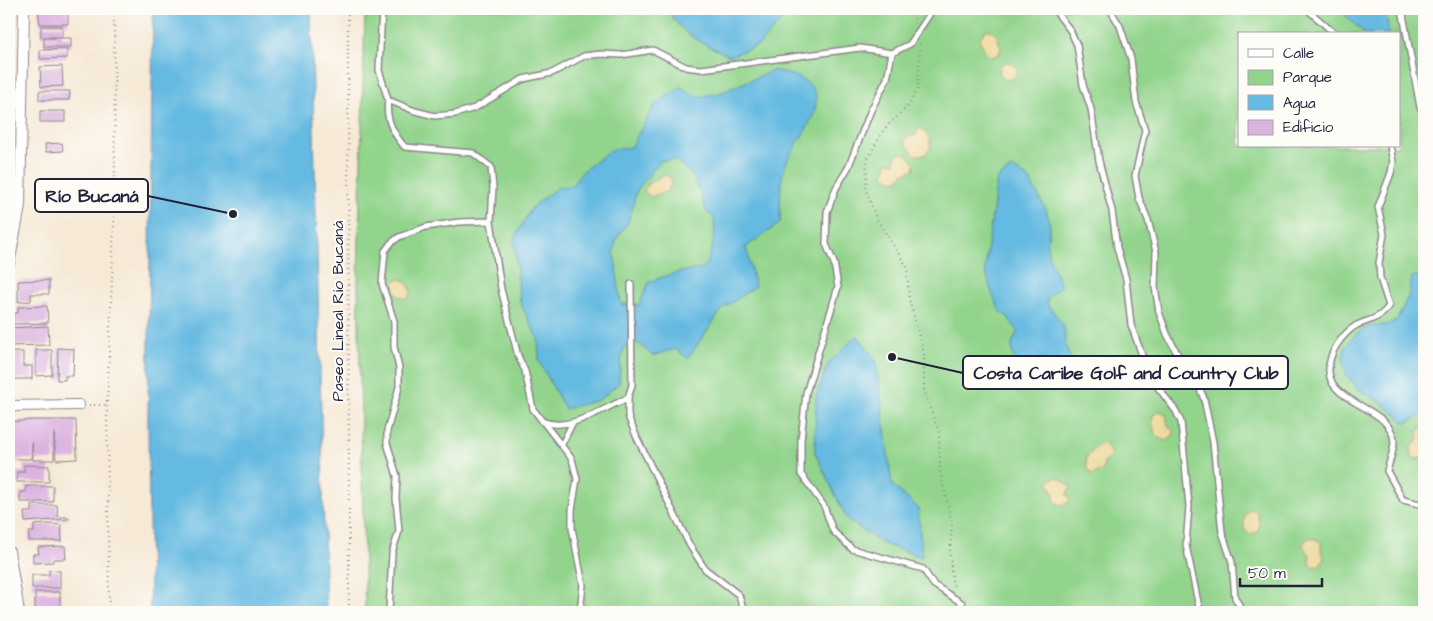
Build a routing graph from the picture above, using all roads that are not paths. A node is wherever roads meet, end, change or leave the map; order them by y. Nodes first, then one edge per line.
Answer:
1 (24, 9) edge
2 (382, 9) edge
3 (933, 9) edge
4 (1054, 9) edge
5 (1110, 9) edge
6 (1307, 9) edge
7 (1402, 9) edge
8 (1333, 32) edge
9 (892, 54) junction
10 (388, 100) junction
11 (1424, 114) edge
12 (1390, 148) edge
13 (491, 221) junction
14 (12, 232) edge
15 (9, 264) edge
16 (631, 284) dead end
17 (628, 398) junction
18 (79, 405) road end
19 (9, 406) edge
20 (540, 420) junction
21 (573, 422) junction
22 (562, 444) junction
23 (1424, 505) edge
24 (9, 551) edge
25 (962, 603) road end
26 (19, 612) edge
27 (389, 612) edge
28 (580, 612) edge
29 (744, 612) edge
30 (1200, 612) edge
31 (1243, 612) edge

1 - 14 street
2 - 10 lane
3 - 9 lane
4 - 30 lane
5 - 31 lane
6 - 8 lane
7 - 11 lane
9 - 10 lane
9 - 25 lane
10 - 13 lane
12 - 23 lane
13 - 20 lane
13 - 27 lane
14 - 15 street
16 - 17 lane
17 - 21 lane
17 - 29 lane
18 - 19 street
20 - 21 lane
20 - 22 lane
21 - 22 lane
22 - 28 lane
24 - 26 street

